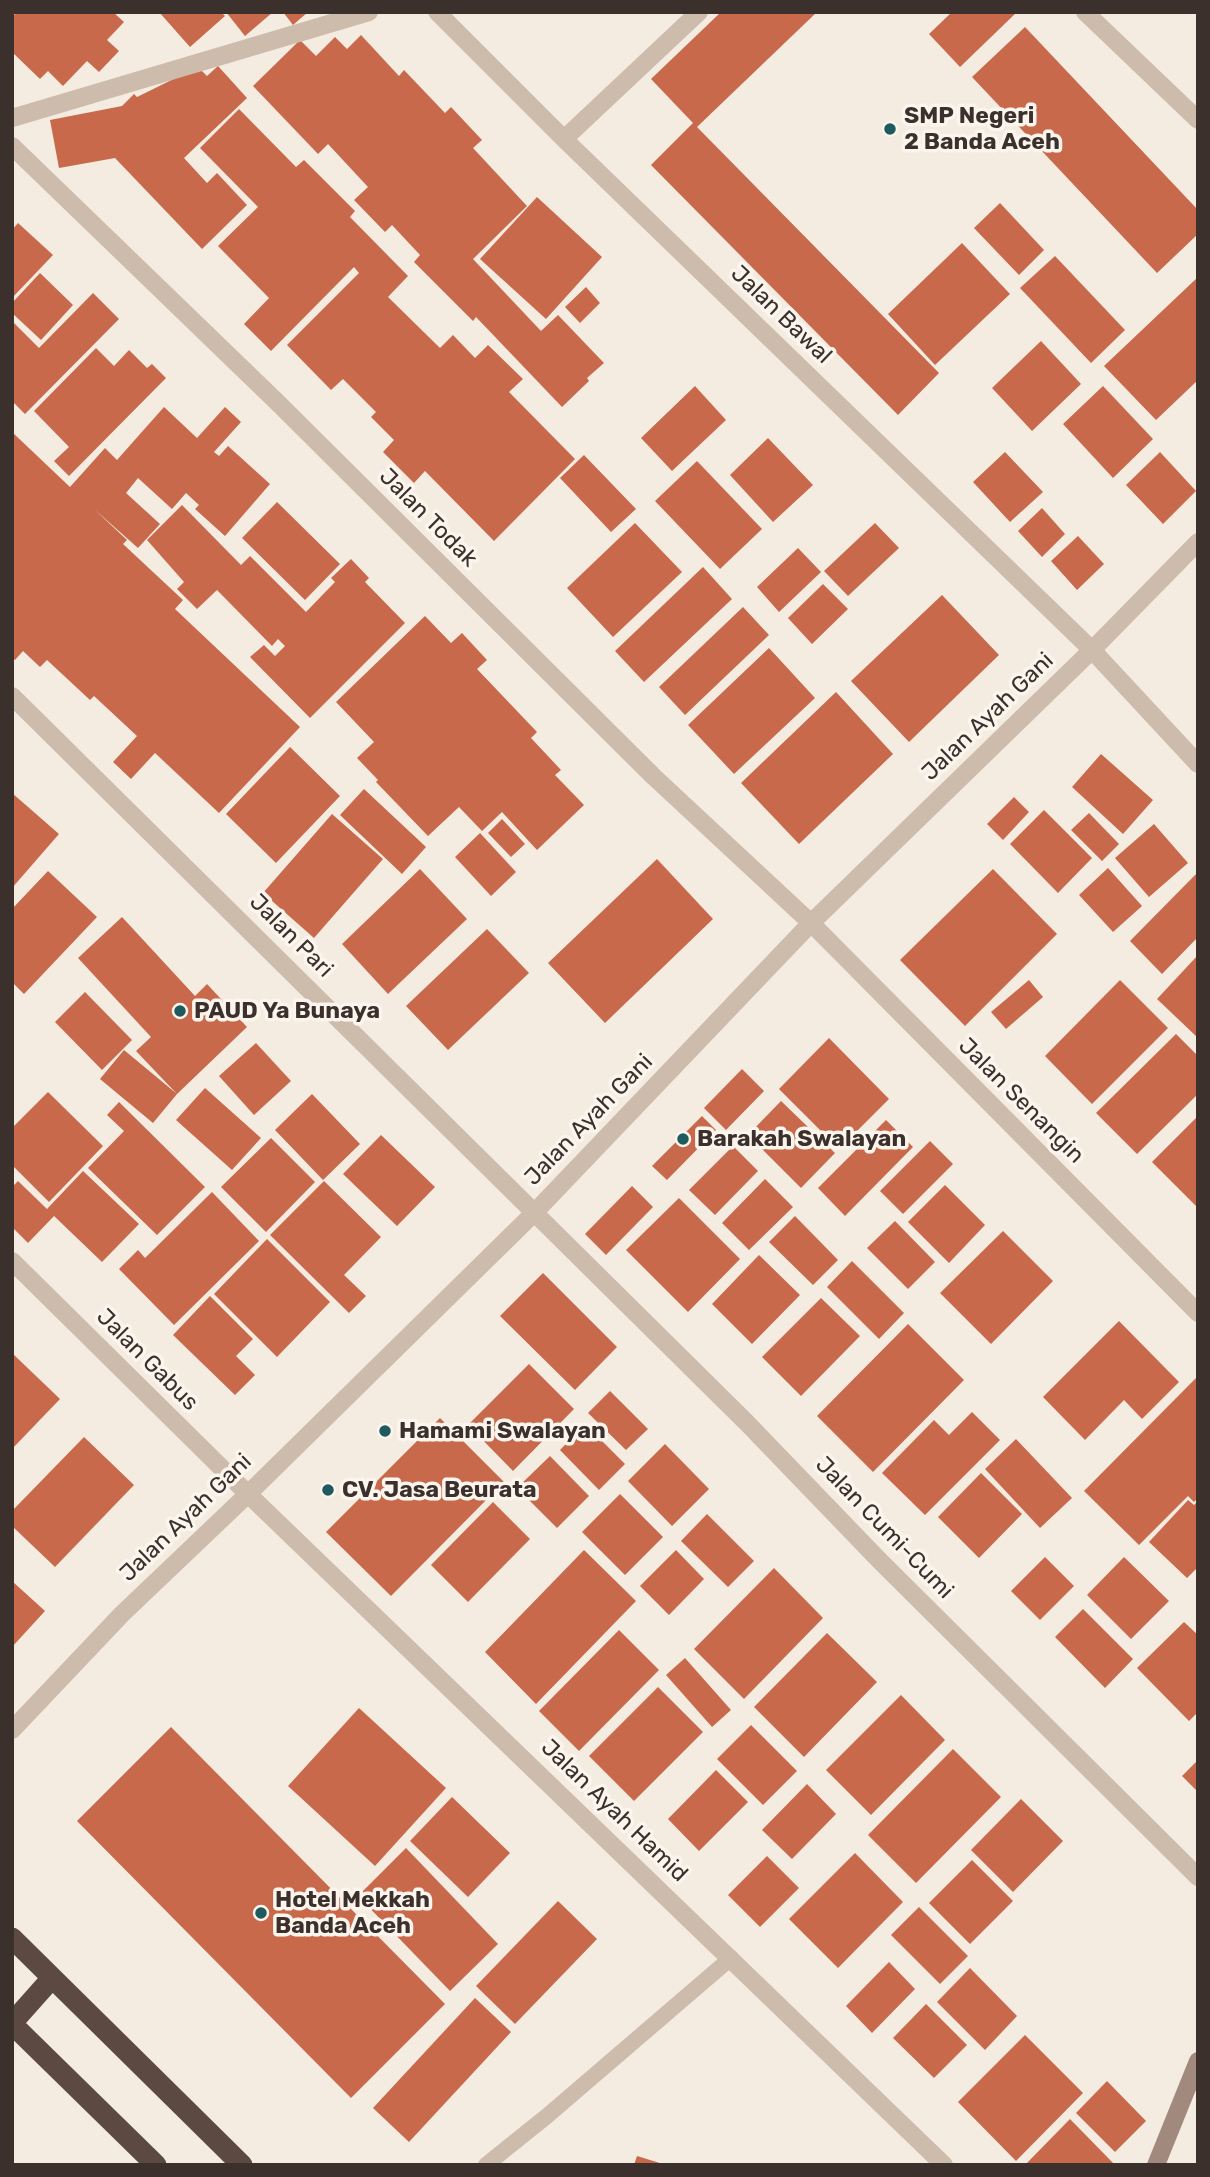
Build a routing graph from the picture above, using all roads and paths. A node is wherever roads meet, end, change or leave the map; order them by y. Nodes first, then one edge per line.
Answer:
1 (369, 12) edge
2 (437, 12) edge
3 (699, 12) edge
4 (1085, 12) edge
5 (12, 118) edge
6 (1198, 120) edge
7 (565, 139) junction
8 (12, 146) edge
9 (1198, 542) edge
10 (1093, 650) junction
11 (12, 695) edge
12 (1198, 764) edge
13 (811, 923) junction
14 (534, 1213) junction
15 (12, 1261) edge
16 (1198, 1313) edge
17 (248, 1494) junction
18 (12, 1730) edge
19 (1198, 1878) edge
20 (12, 1938) edge
21 (731, 1958) junction
22 (52, 1978) junction
23 (12, 2024) edge
24 (1198, 2061) edge
25 (156, 2165) edge
26 (242, 2165) edge
27 (486, 2165) edge
28 (944, 2165) edge
29 (1156, 2165) edge

1 - 5 street
2 - 7 street, Jalan Bawal
3 - 7 street
4 - 6 street
7 - 10 street, Jalan Bawal
8 - 13 street, Jalan Todak
9 - 10 street, Jalan Ayah Gani
10 - 12 street, Jalan Bawal
10 - 13 street, Jalan Ayah Gani
11 - 14 street, Jalan Pari
13 - 14 street, Jalan Ayah Gani
13 - 16 street, Jalan Senangin
14 - 17 street, Jalan Ayah Gani
14 - 19 street, Jalan Cumi-Cumi
15 - 17 street, Jalan Gabus
17 - 18 street, Jalan Ayah Gani
17 - 21 street, Jalan Ayah Hamid
20 - 22 highway
21 - 27 lane
21 - 28 street, Jalan Ayah Hamid
22 - 23 highway
22 - 26 highway
23 - 25 highway
24 - 29 street

